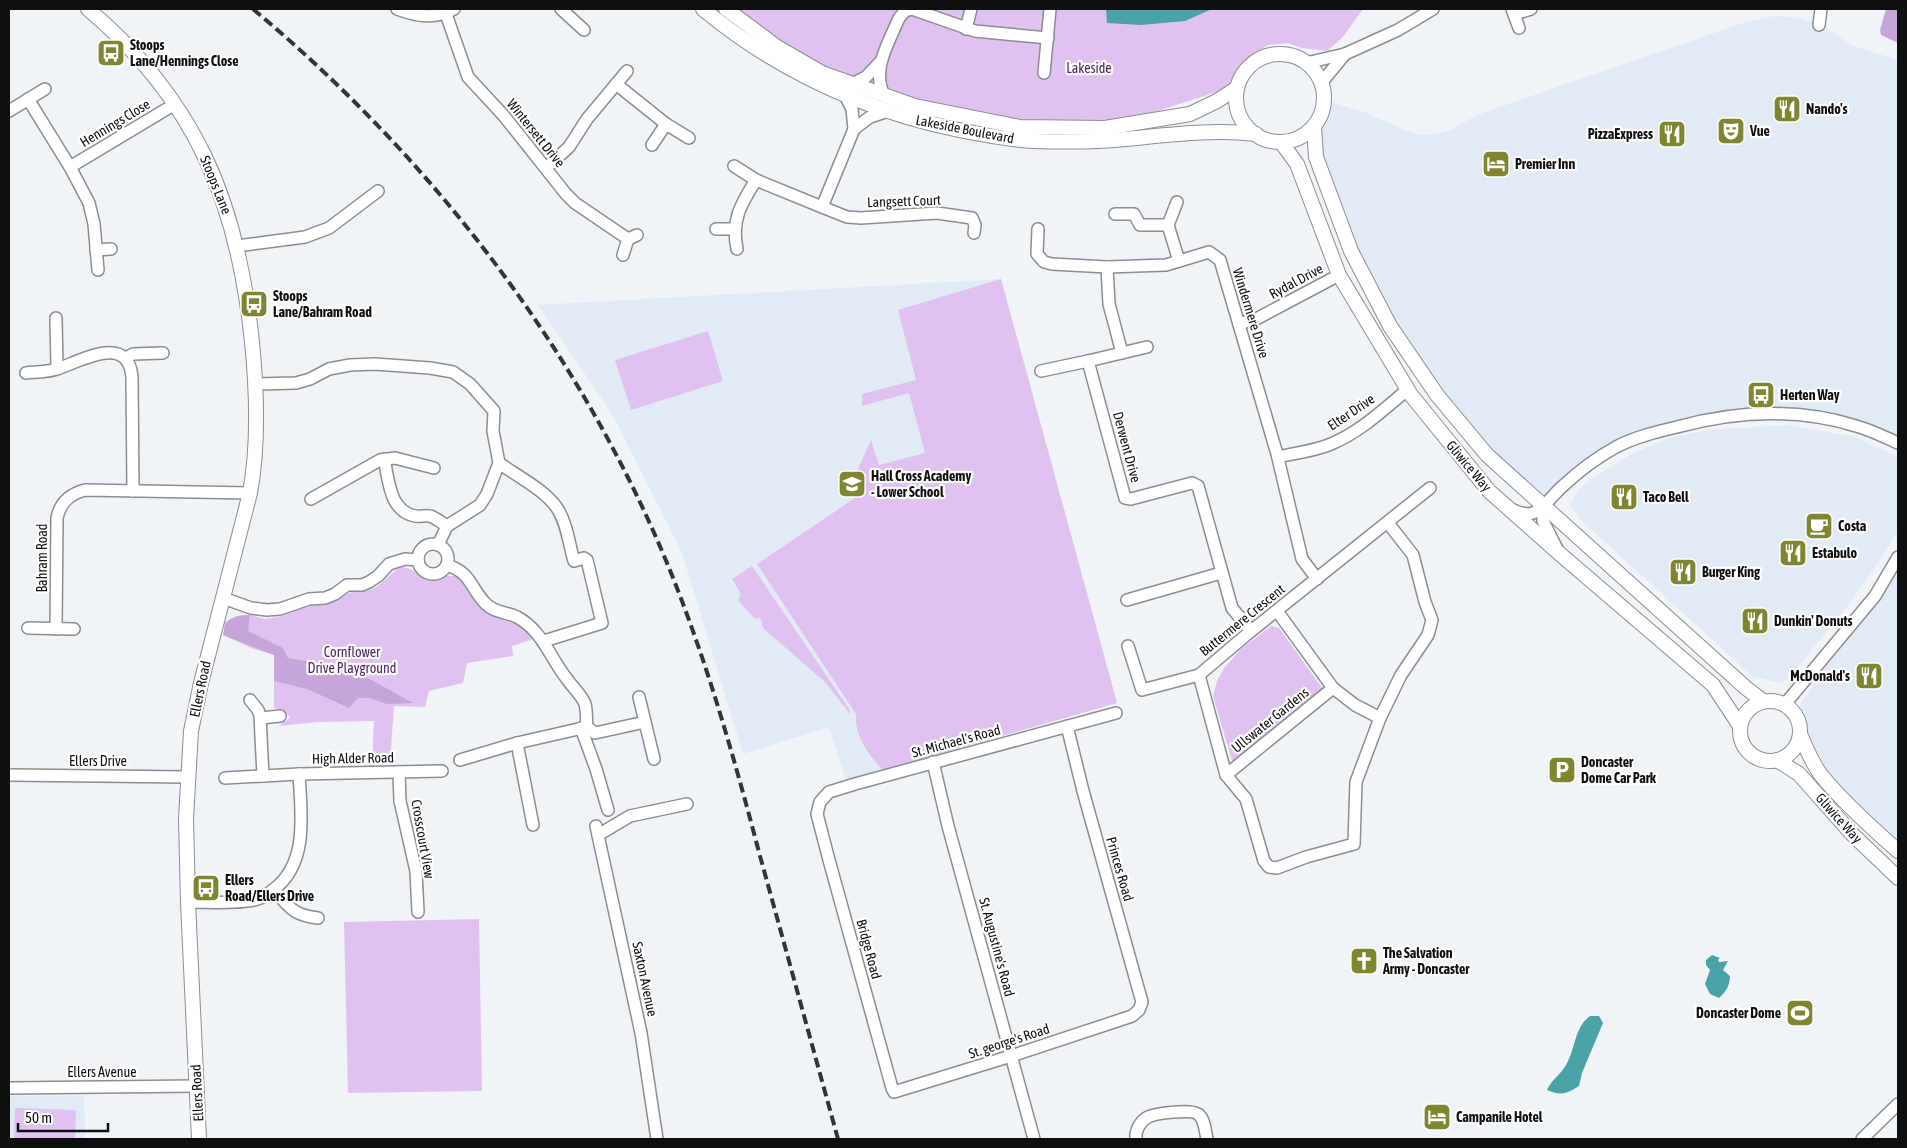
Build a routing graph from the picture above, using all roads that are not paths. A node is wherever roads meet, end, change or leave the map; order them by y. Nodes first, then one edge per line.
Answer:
1 (88, 9) edge
2 (397, 9) edge
3 (561, 9) edge
4 (703, 9) edge
5 (726, 9) edge
6 (971, 9) edge
7 (1050, 9) edge
8 (1433, 9) edge
9 (1531, 9) edge
10 (1822, 9) edge
11 (450, 11) edge
12 (1513, 11) edge
13 (1819, 25) dead end
14 (1519, 28) dead end
15 (966, 29) junction
16 (584, 30) dead end
17 (1048, 38) junction
18 (1345, 54) junction
19 (882, 60) junction
20 (1306, 63) junction
21 (627, 71) dead end
22 (1044, 73) dead end
23 (1322, 82) junction
24 (616, 84) junction
25 (1237, 88) junction
26 (45, 89) dead end
27 (848, 90) junction
28 (884, 95) junction
29 (28, 99) junction
30 (175, 104) junction
31 (9, 111) edge
32 (888, 111) junction
33 (666, 124) junction
34 (1314, 127) junction
35 (854, 129) junction
36 (1256, 134) junction
37 (689, 138) dead end
38 (1281, 142) junction
39 (652, 145) dead end
40 (734, 166) dead end
41 (70, 167) junction
42 (546, 168) junction
43 (756, 180) junction
44 (378, 191) dead end
45 (1177, 202) dead end
46 (822, 207) junction
47 (1115, 214) dead end
48 (1168, 225) junction
49 (716, 229) dead end
50 (734, 229) junction
51 (1038, 229) dead end
52 (974, 233) dead end
53 (237, 246) junction
54 (111, 249) dead end
55 (737, 249) dead end
56 (96, 250) junction
57 (623, 254) dead end
58 (1179, 261) junction
59 (1107, 267) junction
60 (98, 270) dead end
61 (1339, 275) junction
62 (56, 318) dead end
63 (1239, 324) junction
64 (1147, 347) dead end
65 (163, 353) dead end
66 (1122, 353) junction
67 (126, 358) junction
68 (1088, 361) junction
69 (57, 368) junction
70 (1041, 371) dead end
71 (26, 373) dead end
72 (256, 384) junction
73 (1407, 390) junction
74 (1898, 443) edge
75 (1278, 457) junction
76 (384, 459) junction
77 (498, 463) junction
78 (434, 468) dead end
79 (1430, 488) dead end
80 (133, 491) junction
81 (250, 493) junction
82 (311, 499) dead end
83 (1543, 506) junction
84 (1509, 508) junction
85 (1388, 523) junction
86 (447, 526) junction
87 (438, 545) junction
88 (1560, 554) junction
89 (1898, 558) edge
90 (418, 560) junction
91 (447, 565) junction
92 (1221, 573) junction
93 (1317, 579) junction
94 (223, 598) junction
95 (1127, 600) dead end
96 (1277, 611) junction
97 (28, 628) dead end
98 (56, 629) junction
99 (74, 629) dead end
100 (1251, 631) junction
101 (544, 641) junction
102 (1128, 646) dead end
103 (1199, 675) junction
104 (1333, 688) junction
105 (639, 697) dead end
106 (250, 700) dead end
107 (1763, 701) junction
108 (1785, 704) junction
109 (1116, 713) dead end
110 (280, 716) dead end
111 (260, 718) junction
112 (1380, 718) junction
113 (645, 722) junction
114 (1067, 726) junction
115 (1740, 726) junction
116 (584, 727) junction
117 (1800, 734) junction
118 (516, 743) junction
119 (654, 759) dead end
120 (460, 760) dead end
121 (1778, 760) junction
122 (933, 762) junction
123 (442, 771) dead end
124 (399, 772) junction
125 (299, 774) junction
126 (9, 775) edge
127 (1226, 775) junction
128 (263, 776) junction
129 (188, 777) junction
130 (225, 778) dead end
131 (688, 804) dead end
132 (608, 810) dead end
133 (817, 814) joint
134 (533, 825) dead end
135 (1898, 851) edge
136 (1898, 878) edge
137 (274, 890) junction
138 (188, 902) junction
139 (418, 912) dead end
140 (318, 918) dead end
141 (1132, 1016) joint
142 (1011, 1056) junction
143 (196, 1086) junction
144 (9, 1088) edge
145 (894, 1092) joint
146 (1898, 1104) edge
147 (199, 1139) edge
148 (657, 1139) edge
149 (1034, 1139) edge
150 (1136, 1139) edge
151 (1206, 1139) edge
152 (1862, 1139) edge

1 - 30 street, Stoops Lane
2 - 11 street
3 - 16 street
4 - 27 street, Lakeside Boulevard
5 - 27 street, Lakeside Boulevard
6 - 15 street
7 - 17 street
8 - 18 street
9 - 12 street
10 - 13 street
11 - 42 street, Wintersett Drive
12 - 14 street
15 - 17 street
15 - 19 street
17 - 22 street
18 - 20 street
18 - 23 street
19 - 27 street
19 - 28 street
20 - 23 street
20 - 25 street
21 - 24 street
23 - 34 street
24 - 33 street
24 - 42 street
25 - 28 street, Lakeside Boulevard
25 - 36 street
26 - 29 street
27 - 28 street, Lakeside Boulevard
27 - 32 street, Lakeside Boulevard
27 - 35 street
29 - 31 street
29 - 41 street
30 - 41 street, Hennings Close
30 - 53 street, Stoops Lane
32 - 35 street
32 - 36 street, Lakeside Boulevard
33 - 37 street
33 - 39 street
34 - 38 street
34 - 83 street, Gliwice Way
35 - 46 street
36 - 38 street
38 - 61 street, Gliwice Way
40 - 43 street, Langsett Court
41 - 56 street
42 - 57 street, Wintersett Drive
43 - 46 street, Langsett Court
43 - 50 street
44 - 53 street
45 - 48 street
46 - 52 street, Langsett Court
47 - 48 street
48 - 58 street
49 - 50 street
50 - 55 street
51 - 59 street, Windermere Drive
53 - 72 street, Ellers Road
54 - 56 street
56 - 60 street
58 - 59 street, Windermere Drive
58 - 63 street, Windermere Drive
59 - 66 street
61 - 63 street, Rydal Drive
61 - 73 street, Gliwice Way
62 - 69 street
63 - 75 street, Windermere Drive
64 - 66 street
65 - 67 street
66 - 68 street
67 - 69 street
67 - 80 street
68 - 70 street
68 - 92 street, Derwent Drive
69 - 71 street
72 - 77 street
72 - 81 street, Ellers Road
73 - 75 street, Elter Drive
73 - 84 street, Gliwice Way
74 - 83 street
75 - 93 street, Windermere Drive
76 - 78 street
76 - 82 street
76 - 86 street
77 - 86 street
77 - 101 street
79 - 85 street, Buttermere Crescent
80 - 81 street, Bahram Road
80 - 98 street, Bahram Road
81 - 94 street, Ellers Road
83 - 84 street
83 - 88 street
83 - 107 street, Gliwice Way
84 - 88 street, Gliwice Way
85 - 93 street, Buttermere Crescent
85 - 112 street, Buttermere Crescent
86 - 87 street
87 - 90 street
87 - 91 street
88 - 115 street, Gliwice Way
89 - 108 street
90 - 91 street
90 - 94 street
91 - 101 street
92 - 95 street
92 - 100 street, Derwent Drive
93 - 96 street, Buttermere Crescent
94 - 129 street, Ellers Road
96 - 100 street, Buttermere Crescent
96 - 104 street
97 - 98 street
98 - 99 street
100 - 103 street, Buttermere Crescent
101 - 116 street
102 - 103 street
103 - 127 street, Buttermere Crescent
104 - 112 street
104 - 127 street, Ullswater Gardens
105 - 113 street
106 - 111 street
107 - 108 street
107 - 115 street
108 - 117 street
109 - 114 street, St. Michael's Road
110 - 111 street
111 - 128 street
112 - 127 street, Buttermere Crescent
113 - 116 street
113 - 119 street
114 - 122 street, St. Michael's Road
114 - 141 street, Princes Road
115 - 121 street
116 - 118 street
116 - 132 street
117 - 121 street
117 - 135 street, Gliwice Way
118 - 120 street
118 - 134 street
121 - 136 street, Gliwice Way
122 - 133 street, St. Michael's Road
122 - 142 street, St. Augustine's Road
123 - 124 street, High Alder Road
124 - 125 street, High Alder Road
124 - 139 street, Crosscourt View
125 - 128 street
125 - 137 street, High Alder Road
126 - 129 street, Ellers Drive
128 - 130 street
129 - 138 street, Ellers Road
131 - 148 street, Saxton Avenue
133 - 145 street, Bridge Road
137 - 138 street, High Alder Road
137 - 140 street
138 - 143 street, Ellers Road
141 - 142 street, St. george's Road
142 - 145 street, St. george's Road
142 - 149 street, St. Augustine's Road
143 - 144 street, Ellers Avenue
143 - 147 street, Ellers Road
146 - 152 street
150 - 151 street

